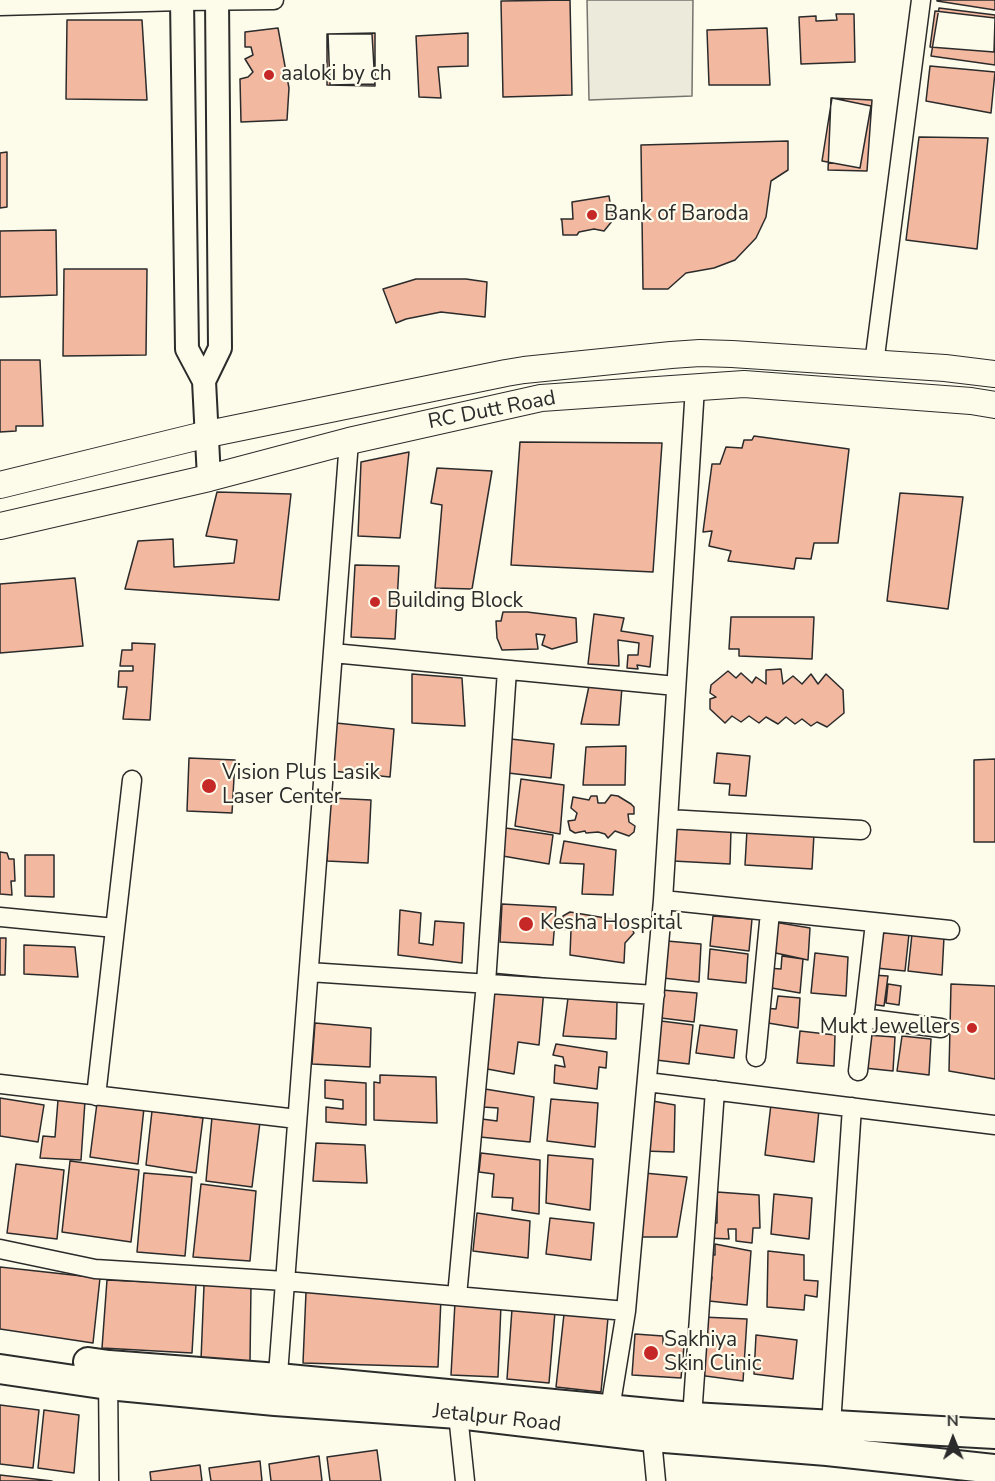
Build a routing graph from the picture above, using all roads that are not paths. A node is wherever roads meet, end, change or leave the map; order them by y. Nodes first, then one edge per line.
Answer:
1 (182, 0) edge
2 (274, 0) edge
3 (921, 0) edge
4 (217, 1) edge
5 (0, 6) edge
6 (874, 364) junction
7 (995, 374) edge
8 (204, 381) junction
9 (695, 387) junction
10 (995, 405) edge
11 (208, 434) junction
12 (349, 441) junction
13 (209, 478) junction
14 (0, 485) edge
15 (0, 526) edge
16 (333, 653) junction
17 (507, 670) junction
18 (676, 686) junction
19 (132, 780) dead end
20 (668, 819) junction
21 (861, 830) dead end
22 (663, 900) junction
23 (770, 912) junction
24 (0, 917) edge
25 (875, 923) junction
26 (115, 928) junction
27 (950, 930) dead end
28 (309, 972) junction
29 (486, 983) junction
30 (655, 994) junction
31 (863, 1018) junction
32 (941, 1028) dead end
33 (756, 1057) dead end
34 (858, 1071) dead end
35 (647, 1082) junction
36 (0, 1084) edge
37 (715, 1090) junction
38 (96, 1096) junction
39 (852, 1107) junction
40 (297, 1119) junction
41 (995, 1125) edge
42 (0, 1249) edge
43 (285, 1281) junction
44 (457, 1296) junction
45 (626, 1311) junction
46 (0, 1350) edge
47 (0, 1369) edge
48 (108, 1375) junction
49 (277, 1389) junction
50 (457, 1404) junction
51 (610, 1409) junction
52 (692, 1417) junction
53 (651, 1425) junction
54 (831, 1425) junction
55 (995, 1434) edge
56 (995, 1469) edge
57 (109, 1481) edge
58 (465, 1481) edge
59 (656, 1481) edge

1 - 4 street
1 - 5 street
1 - 8 street
2 - 4 street
3 - 6 street
4 - 8 street
6 - 7 main road, RC Dutt Road
6 - 11 main road, RC Dutt Road
8 - 11 street
9 - 10 main road, RC Dutt Road
9 - 12 main road, RC Dutt Road
9 - 18 street
11 - 13 street
11 - 14 main road, RC Dutt Road
12 - 13 main road, RC Dutt Road
12 - 16 street
13 - 15 main road, RC Dutt Road
16 - 17 street
16 - 28 street
17 - 18 street
17 - 29 street
18 - 20 street
19 - 26 street
20 - 21 street
20 - 22 street
22 - 23 street
22 - 30 street
23 - 25 street
23 - 33 street
24 - 26 street
25 - 27 street
25 - 31 street
26 - 38 street
28 - 29 street
28 - 40 street
29 - 30 street
29 - 44 street
30 - 35 street
31 - 32 street
31 - 34 street
35 - 37 street
35 - 45 street
36 - 38 street
37 - 39 street
37 - 52 street
38 - 40 street
39 - 41 street
39 - 54 street
40 - 43 street
42 - 43 street
43 - 44 street
43 - 49 street
44 - 45 street
45 - 51 street
46 - 48 main road, Jetalpur Road
47 - 48 main road, Jetalpur Road
48 - 49 main road, Jetalpur Road
48 - 57 street
49 - 50 main road, Jetalpur Road
50 - 51 main road, Jetalpur Road
50 - 53 main road, Jetalpur Road
50 - 58 street
51 - 53 main road, Jetalpur Road
52 - 53 main road, Jetalpur Road
52 - 54 main road, Jetalpur Road
53 - 56 main road, Jetalpur Road
53 - 59 street
54 - 55 main road, Jetalpur Road

